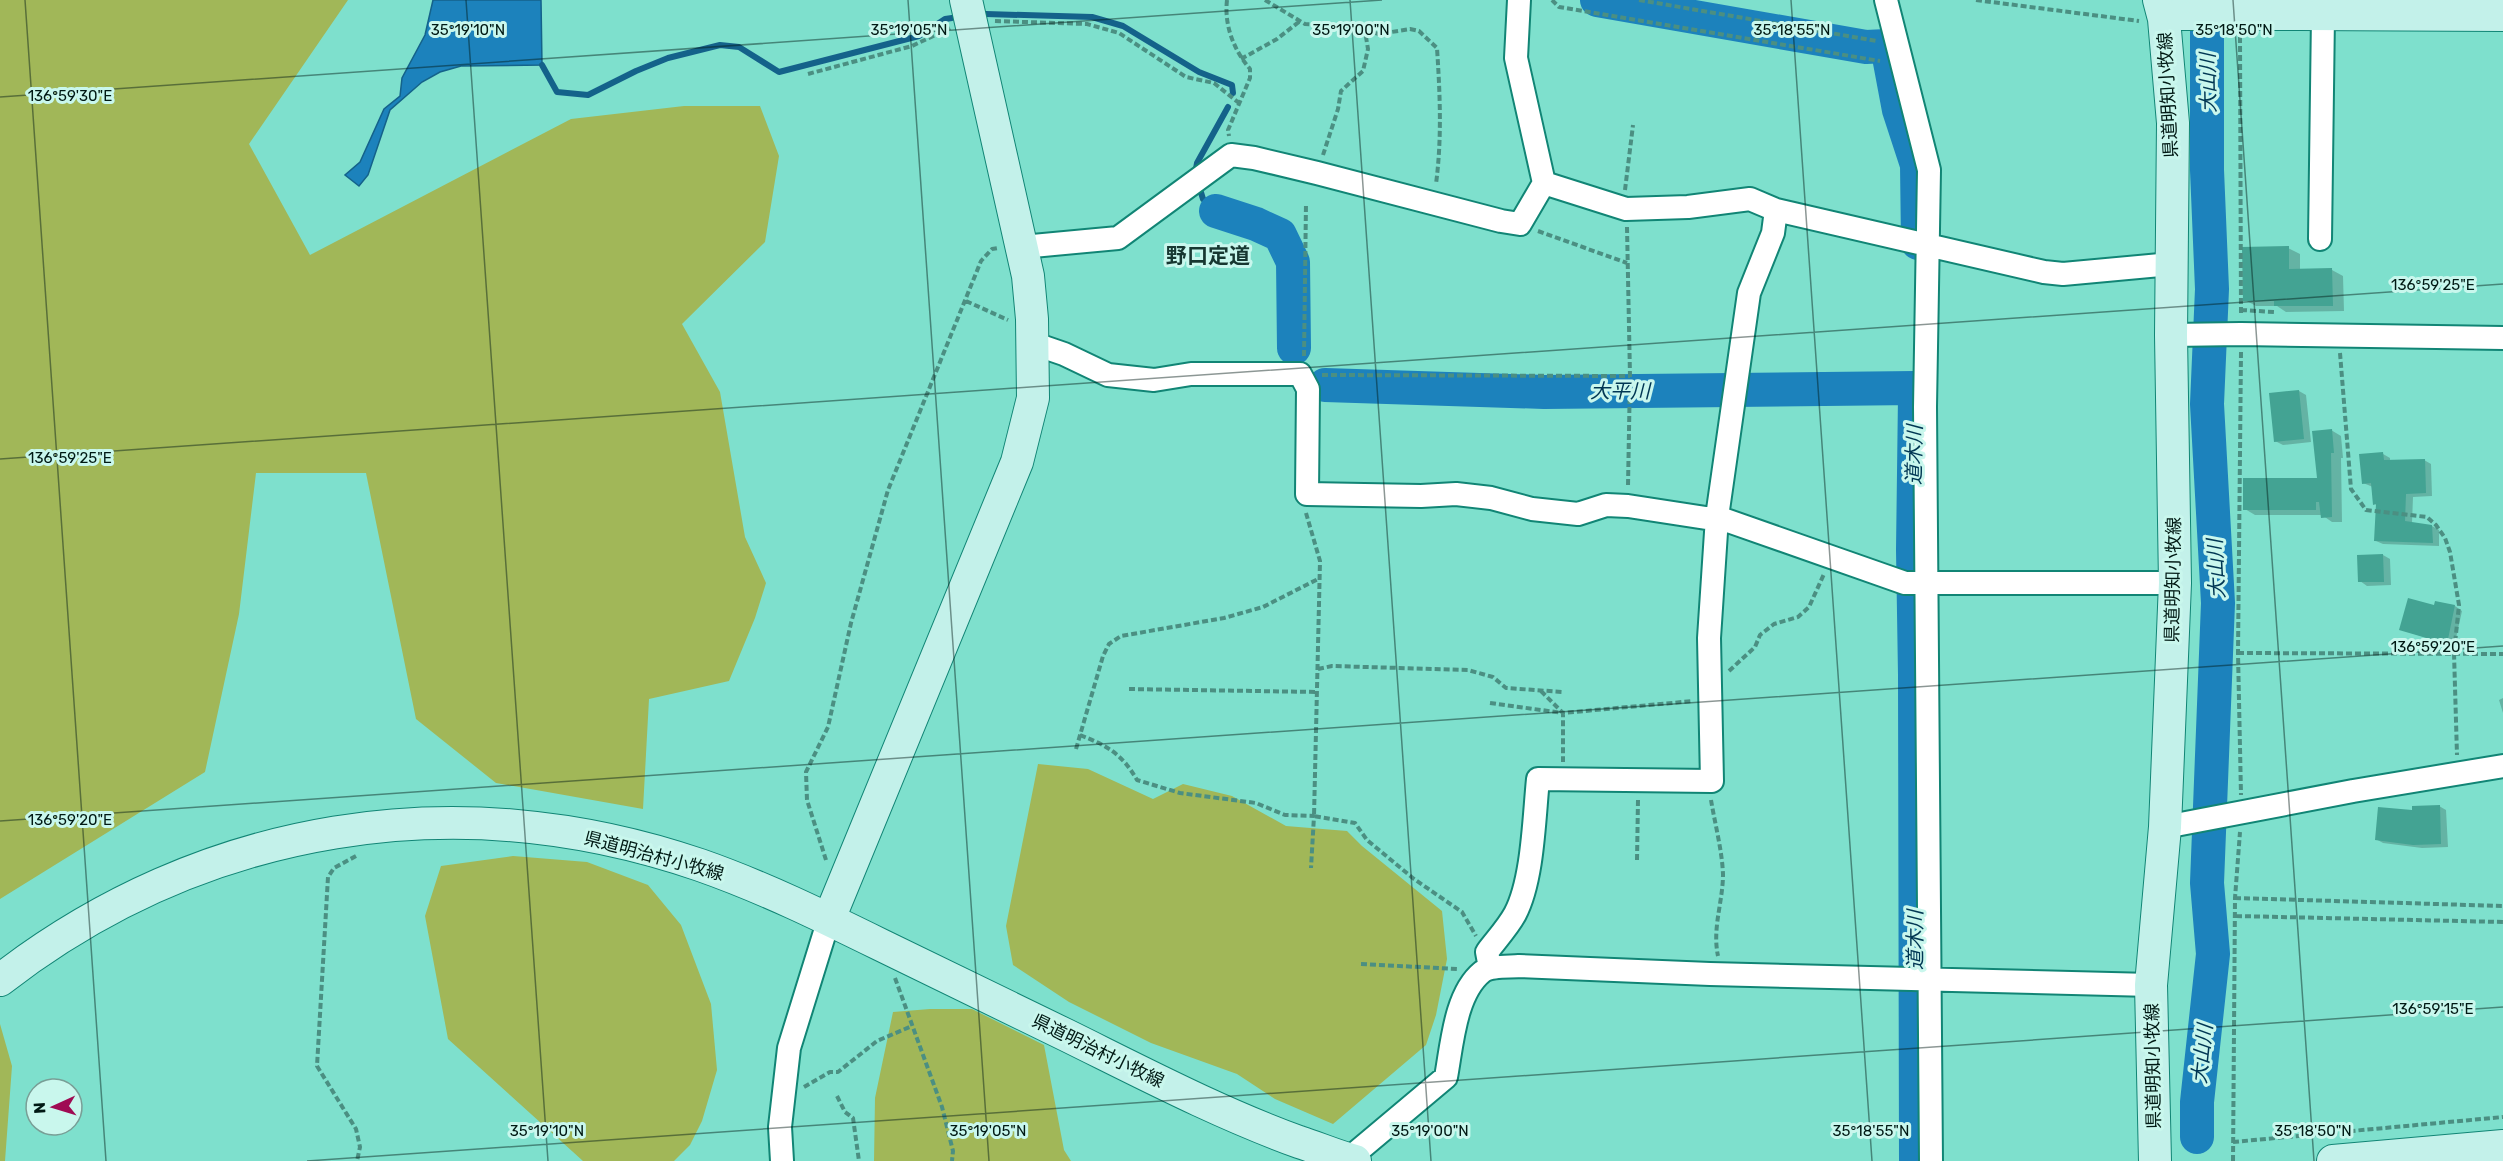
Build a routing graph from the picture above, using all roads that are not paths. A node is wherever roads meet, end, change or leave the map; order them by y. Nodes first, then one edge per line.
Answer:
1 (1519, 0) edge
2 (1886, 0) edge
3 (968, 11) edge
4 (2168, 11) edge
5 (2312, 15) junction
6 (2503, 15) edge
7 (1544, 183) junction
8 (1776, 210) junction
9 (2320, 239) dead end
10 (1021, 245) junction
11 (1929, 246) junction
12 (2171, 264) junction
13 (1032, 331) junction
14 (2177, 335) junction
15 (2503, 338) edge
16 (1717, 517) junction
17 (1918, 582) junction
18 (2175, 584) junction
19 (2503, 766) edge
20 (2175, 826) junction
21 (829, 920) junction
22 (1487, 964) junction
23 (1920, 978) junction
24 (0, 980) edge
25 (2151, 985) junction
26 (2503, 1146) edge
27 (1350, 1160) edge
28 (782, 1161) edge
29 (1931, 1161) edge
30 (2155, 1161) edge
31 (2333, 1161) edge

1 - 7 street
2 - 11 street
3 - 10 main road
4 - 5 main road, bridge
4 - 12 main road, 県道明知小牧線
5 - 6 main road
5 - 9 street
7 - 8 street
7 - 10 street
8 - 11 street
8 - 16 street
10 - 13 main road
11 - 12 street
11 - 17 street
12 - 14 main road, 県道明知小牧線
13 - 16 street
13 - 21 main road
14 - 15 street
14 - 18 main road, 県道明知小牧線
16 - 17 street
16 - 22 street
17 - 18 street
17 - 23 street
18 - 20 main road, 県道明知小牧線
19 - 20 street
20 - 25 main road, 県道明知小牧線
21 - 24 main road, 県道明治村小牧線
21 - 27 main road, 県道明治村小牧線
21 - 28 street
22 - 23 street
22 - 27 street
23 - 25 street
23 - 29 street
25 - 30 main road, 県道明知小牧線
26 - 31 main road

